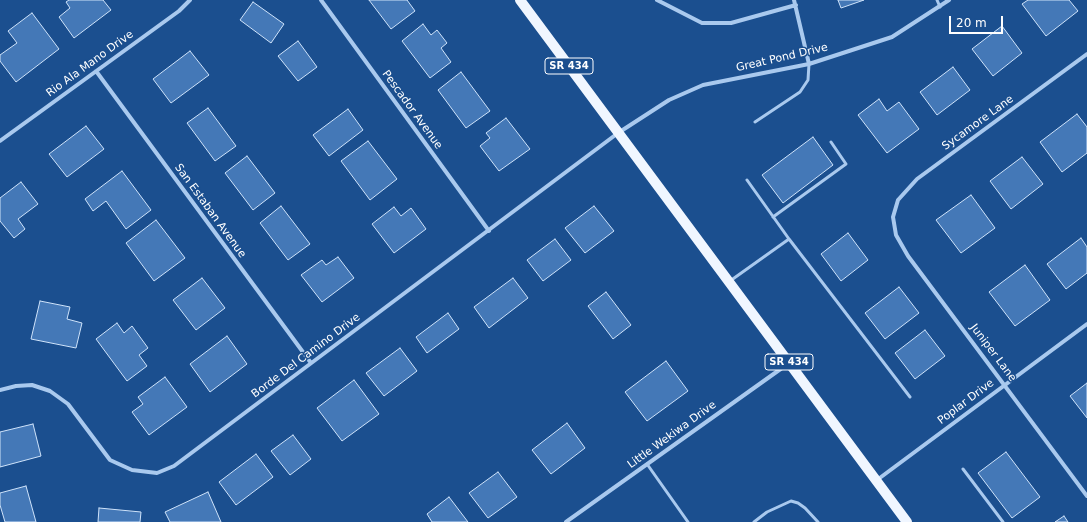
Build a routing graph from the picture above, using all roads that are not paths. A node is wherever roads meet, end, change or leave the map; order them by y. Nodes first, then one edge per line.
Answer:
1 (190, 0) edge
2 (321, 0) edge
3 (520, 0) edge
4 (657, 0) edge
5 (794, 0) edge
6 (937, 0) edge
7 (949, 0) edge
8 (796, 5) junction
9 (940, 7) junction
10 (1087, 54) edge
11 (809, 64) junction
12 (96, 71) junction
13 (755, 122) dead end
14 (618, 133) junction
15 (0, 141) edge
16 (831, 142) dead end
17 (747, 180) dead end
18 (773, 217) junction
19 (893, 217) joint
20 (489, 231) junction
21 (789, 239) junction
22 (729, 282) junction
23 (1087, 324) edge
24 (789, 362) junction
25 (311, 363) junction
26 (1005, 384) junction
27 (0, 390) edge
28 (910, 397) dead end
29 (648, 464) junction
30 (963, 469) dead end
31 (876, 480) junction
32 (1087, 496) edge
33 (566, 522) edge
34 (688, 522) edge
35 (754, 522) edge
36 (818, 522) edge
37 (907, 522) edge
38 (1003, 522) edge

1 - 12 street, Rio Ala Mano Drive
2 - 20 street, Pescador Avenue
3 - 14 main road, SR 434
4 - 8 street
5 - 8 street
6 - 9 lane
7 - 9 street, Great Pond Drive
8 - 11 street
9 - 11 street, Great Pond Drive
10 - 19 street, Sycamore Lane
11 - 13 lane
11 - 14 street, Great Pond Drive
12 - 15 street, Rio Ala Mano Drive
12 - 25 street, San Estaban Avenue
14 - 20 street, Borde Del Camino Drive
14 - 22 main road, SR 434
16 - 18 lane
17 - 18 lane
18 - 21 lane
19 - 26 street, Juniper Lane
20 - 25 street, Borde Del Camino Drive
21 - 22 lane
21 - 28 lane
22 - 24 main road, SR 434
23 - 26 street, Poplar Drive
24 - 29 street, Little Wekiwa Drive
24 - 31 main road, SR 434
25 - 27 street, Borde Del Camino Drive
26 - 31 street, Poplar Drive
26 - 32 street, Juniper Lane
29 - 33 street, Little Wekiwa Drive
29 - 34 lane
30 - 38 lane
31 - 37 main road, SR 434
35 - 36 lane

